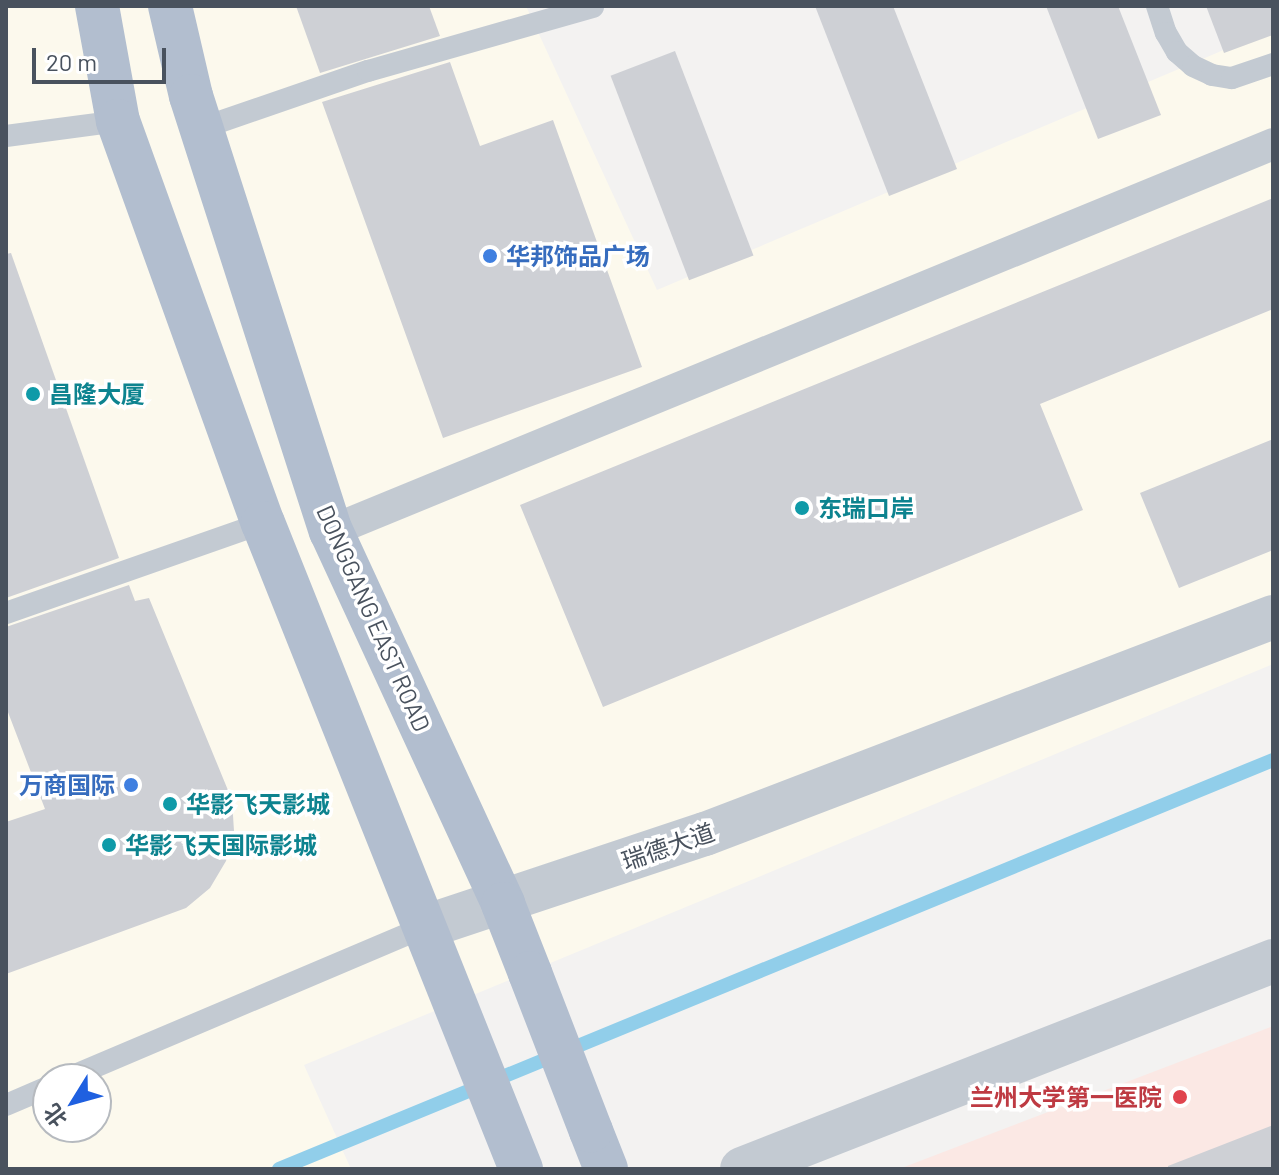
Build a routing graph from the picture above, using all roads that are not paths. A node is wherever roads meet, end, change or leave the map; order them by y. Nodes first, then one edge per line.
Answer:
1 (97, 6) edge
2 (170, 6) edge
3 (1157, 6) edge
4 (593, 7) edge
5 (1273, 64) edge
6 (118, 121) junction
7 (202, 128) junction
8 (6, 136) edge
9 (1273, 144) edge
10 (263, 523) junction
11 (331, 531) junction
12 (6, 613) edge
13 (1273, 617) edge
14 (503, 904) junction
15 (422, 928) junction
16 (1273, 961) edge
17 (104, 1063) edge
18 (32, 1094) edge
19 (6, 1105) edge
20 (599, 1150) edge
21 (520, 1164) edge
22 (742, 1169) edge

1 - 6 main road
2 - 7 main road, DONGGANG EAST ROAD
3 - 5 lane
4 - 7 lane
6 - 8 lane
6 - 10 main road
7 - 11 main road, DONGGANG EAST ROAD
9 - 11 street
10 - 12 lane
10 - 15 main road
11 - 14 main road, DONGGANG EAST ROAD
13 - 14 street, 瑞德大道
14 - 15 street, 瑞德大道
14 - 20 main road, DONGGANG EAST ROAD, bridge
15 - 17 lane, 瑞德大道
15 - 21 main road
16 - 22 street
18 - 19 lane

